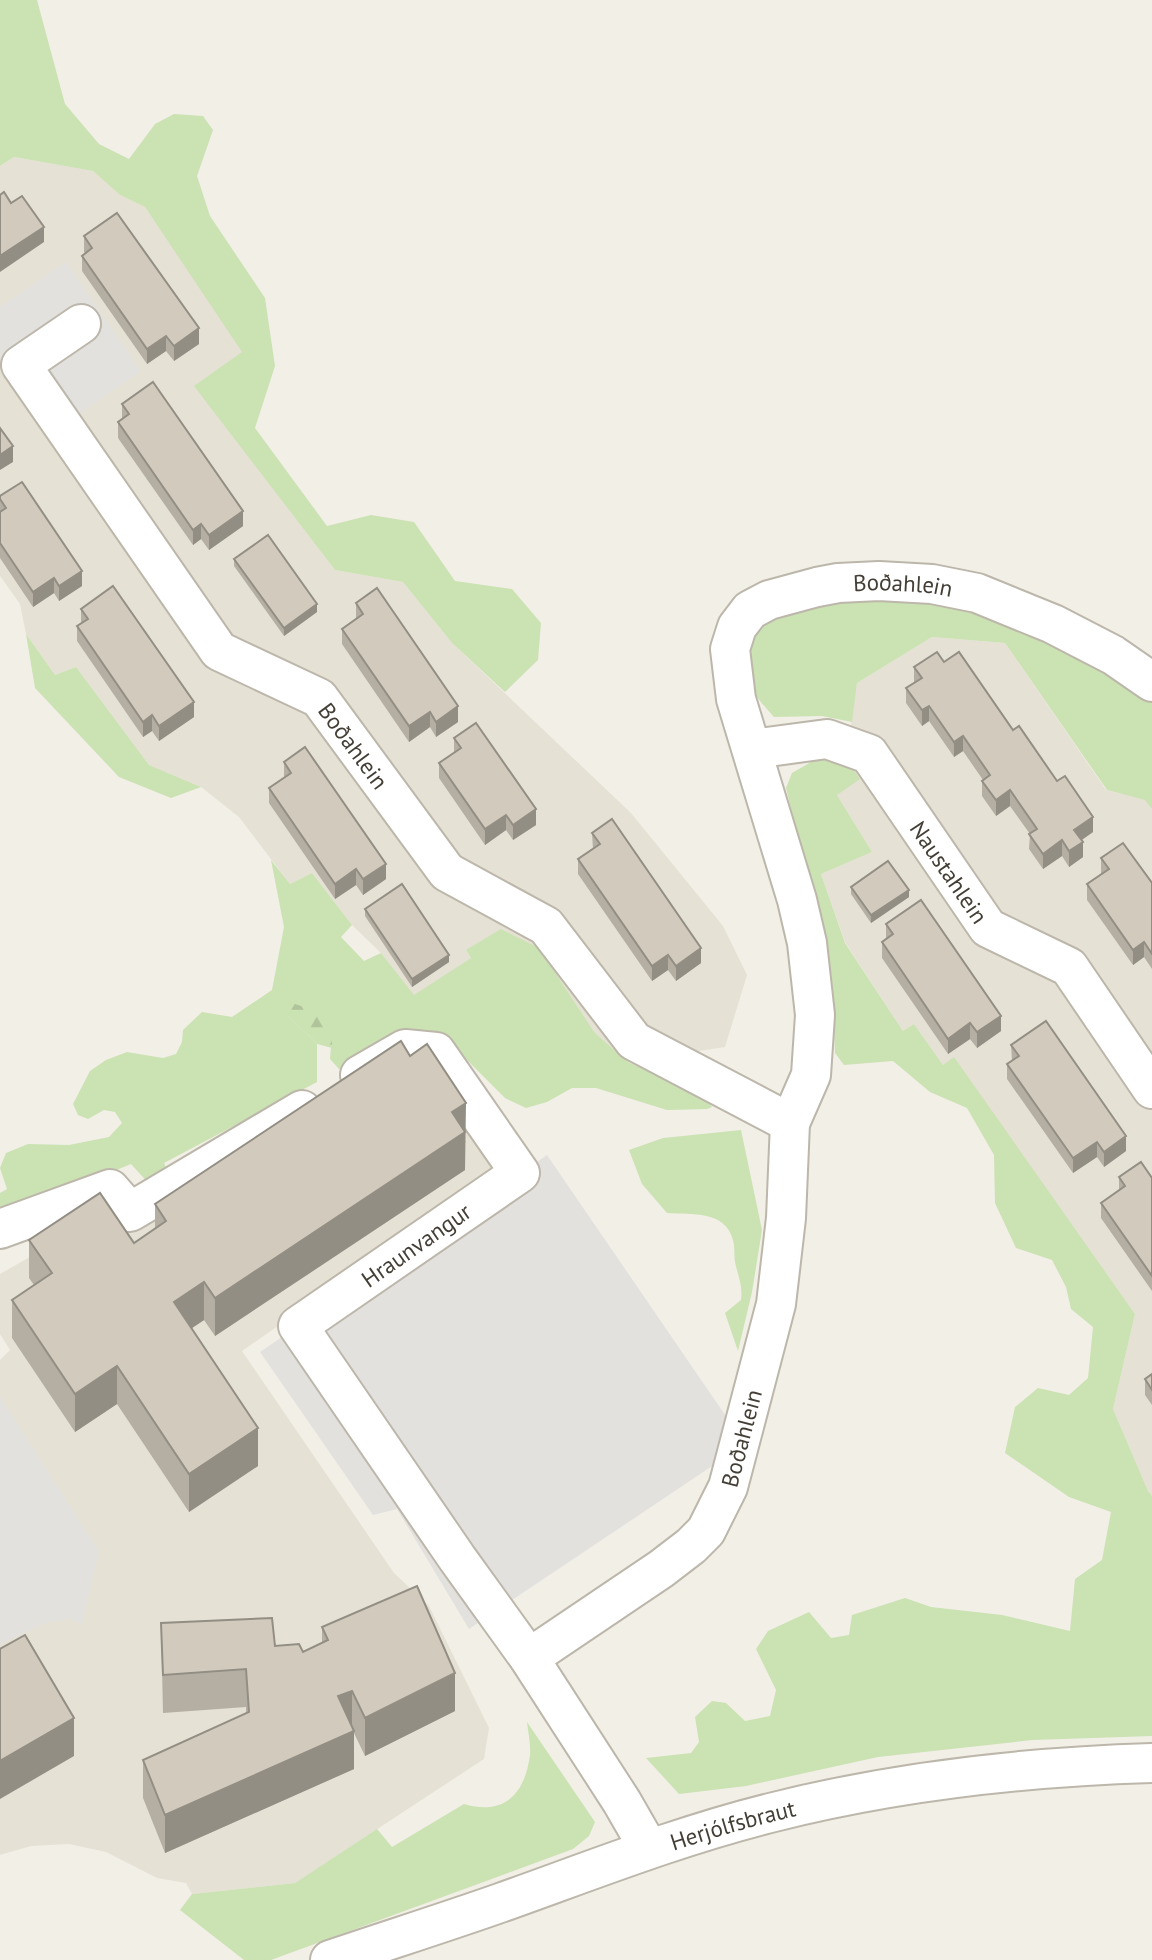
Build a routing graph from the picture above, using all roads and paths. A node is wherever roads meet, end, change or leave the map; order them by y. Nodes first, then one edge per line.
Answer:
1 (81, 324) dead end
2 (1152, 682) edge
3 (752, 750) junction
4 (1152, 1089) edge
5 (790, 1124) junction
6 (0, 1230) edge
7 (529, 1658) junction
8 (1152, 1763) edge
9 (649, 1849) junction
10 (330, 1960) edge

1 - 5 street, Boðahlein
2 - 3 street, Boðahlein
3 - 4 street, Naustahlein
3 - 5 street, Boðahlein
5 - 7 street, Boðahlein
6 - 7 street, Hraunvangur
7 - 9 street, Hraunvangur
8 - 9 street, Herjólfsbraut
9 - 10 street, Herjólfsbraut

